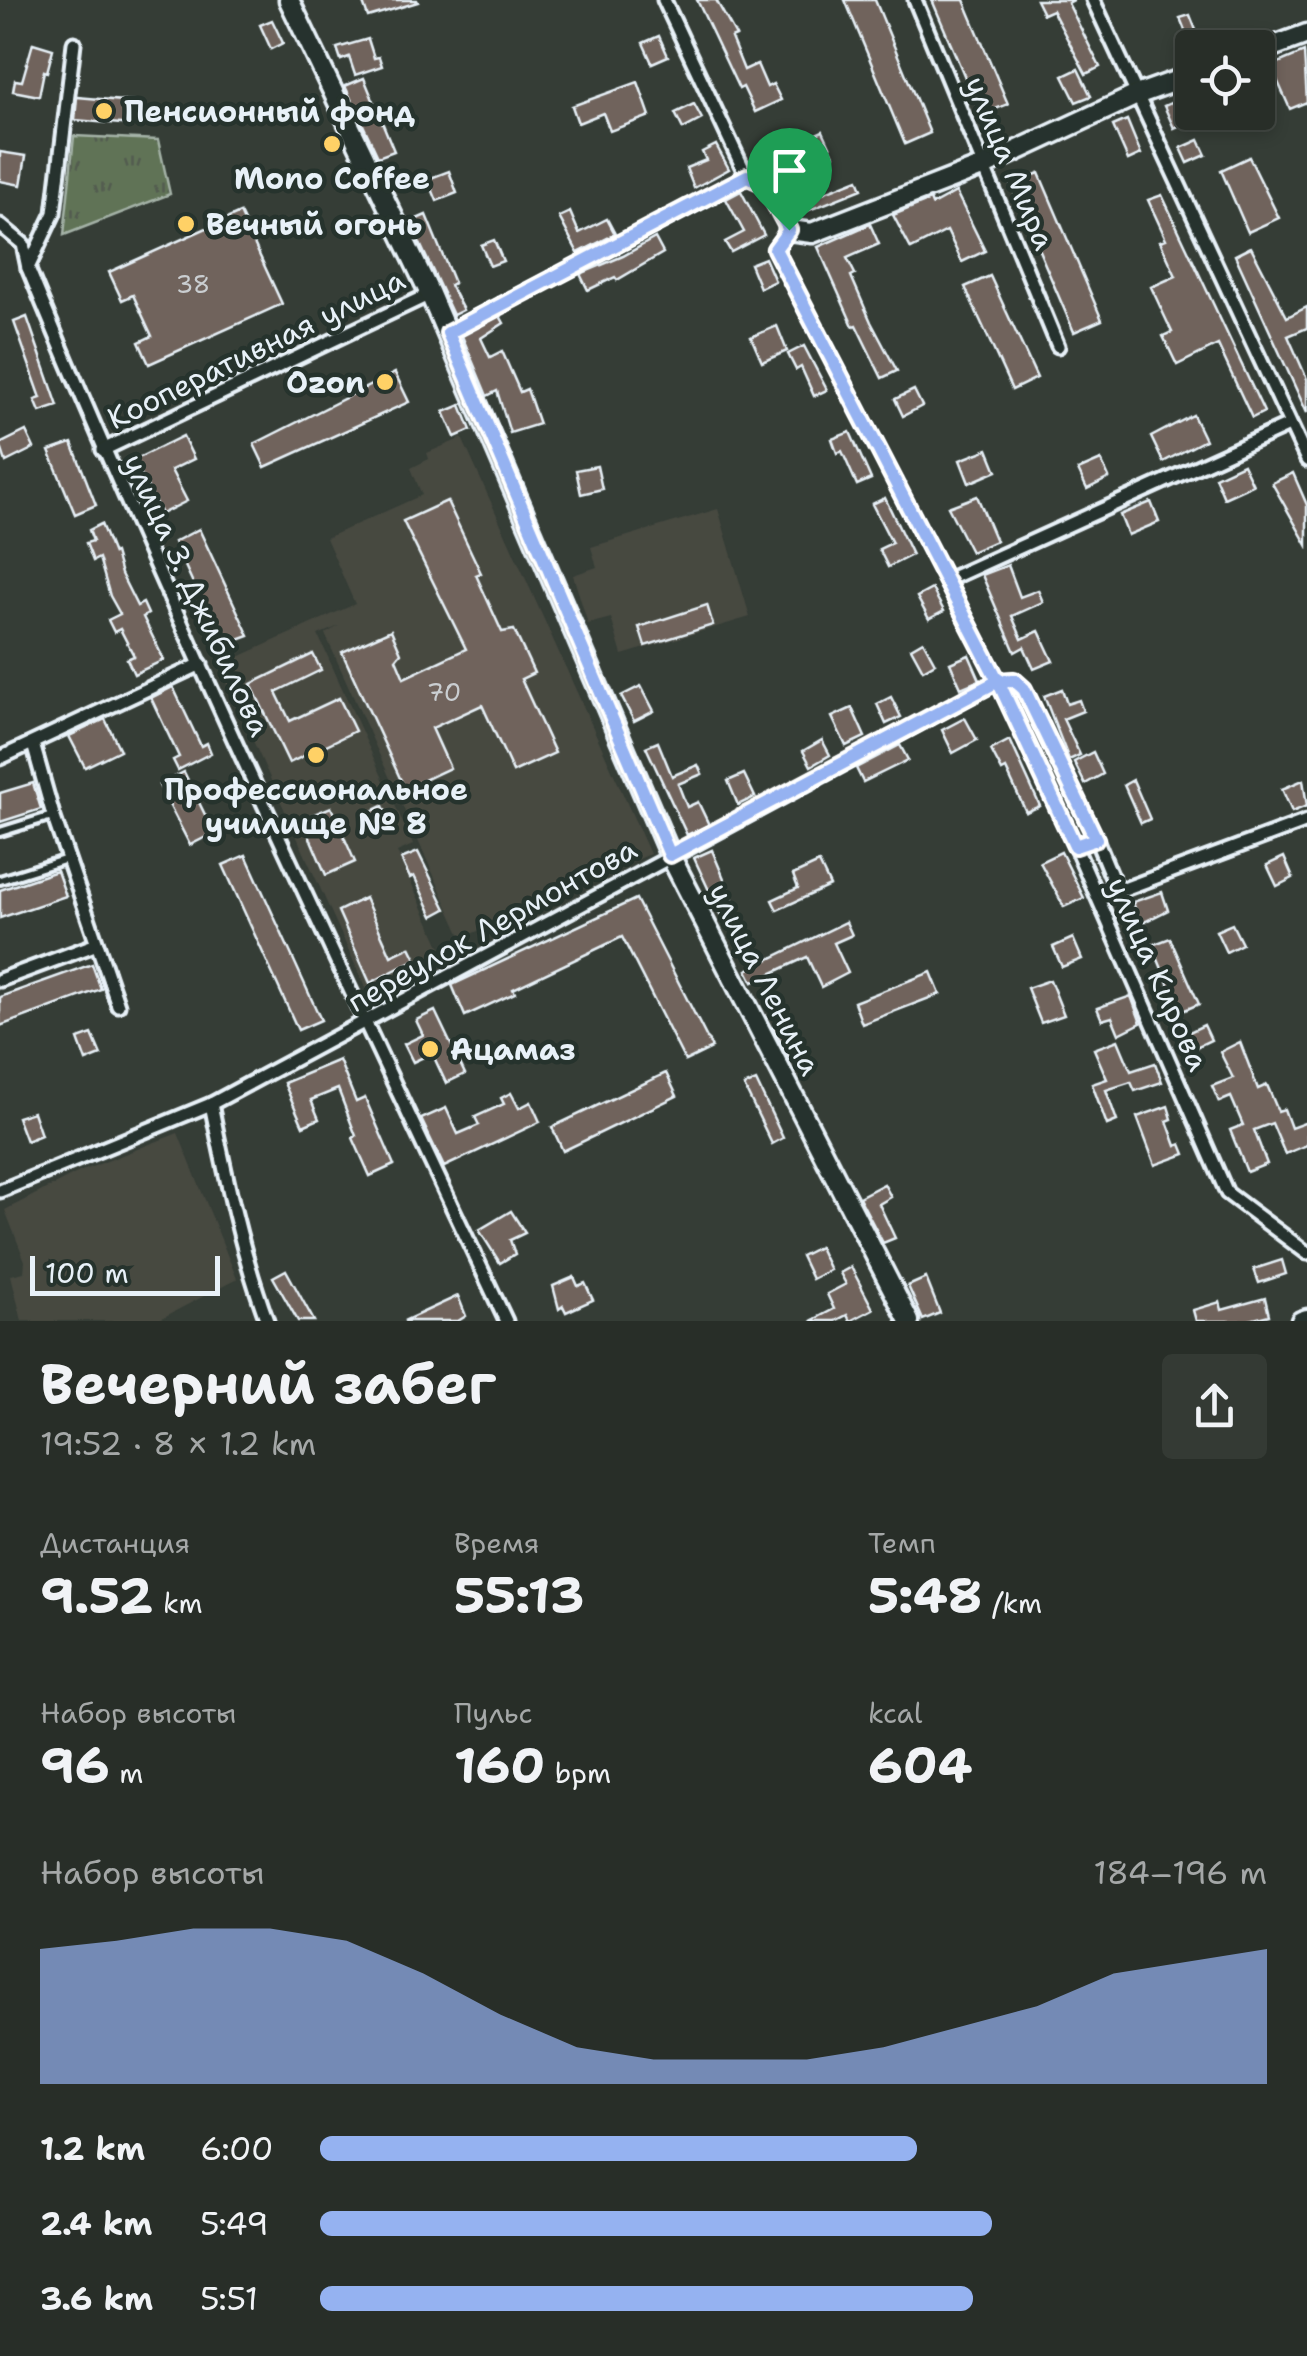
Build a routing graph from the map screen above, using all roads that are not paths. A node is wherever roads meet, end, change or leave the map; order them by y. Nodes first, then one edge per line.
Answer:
1 (289, 0) edge
2 (664, 0) edge
3 (914, 0) edge
4 (1093, 0) edge
5 (1307, 34) edge
6 (74, 43) dead end
7 (1275, 46) edge
8 (1175, 81) edge
9 (1140, 94) junction
10 (984, 166) junction
11 (747, 176) junction
12 (0, 225) edge
13 (789, 230) junction
14 (28, 268) junction
15 (430, 294) junction
16 (448, 333) junction
17 (1058, 346) dead end
18 (1289, 425) junction
19 (104, 450) junction
20 (1307, 460) edge
21 (947, 580) junction
22 (201, 664) junction
23 (998, 681) junction
24 (33, 744) junction
25 (0, 758) edge
26 (53, 815) junction
27 (1307, 821) edge
28 (0, 832) edge
29 (1096, 839) junction
30 (1075, 846) junction
31 (670, 855) junction
32 (68, 859) junction
33 (0, 880) edge
34 (97, 944) junction
35 (0, 980) edge
36 (118, 1004) dead end
37 (366, 1024) junction
38 (211, 1104) junction
39 (0, 1192) edge
40 (1307, 1254) edge
41 (267, 1321) edge
42 (506, 1321) edge
43 (909, 1321) edge

1 - 15 street, улица Ленина
2 - 11 street
3 - 10 street, улица Мира
4 - 9 street
5 - 7 street
6 - 14 street
8 - 9 street
9 - 10 street
9 - 18 street
10 - 13 street
10 - 17 street, улица Мира
11 - 13 street
11 - 16 street
12 - 14 street, улица З. Джибилова
13 - 21 street, улица Кирова
14 - 19 street, улица З. Джибилова
15 - 16 street, улица Ленина
15 - 19 street, Кооперативная улица
16 - 31 street, улица Ленина
18 - 20 street
18 - 21 street
19 - 22 street, улица З. Джибилова
21 - 23 street, улица Кирова
22 - 24 street
22 - 37 street, улица З. Джибилова
23 - 29 street
23 - 30 street, улица Кирова
23 - 31 street, переулок Лермонтова
24 - 25 street
24 - 26 street
26 - 28 lane
26 - 32 street
27 - 29 street
29 - 30 street
30 - 40 street, улица Кирова
31 - 37 street, переулок Лермонтова
31 - 43 street, улица Ленина
32 - 33 lane
32 - 34 street
34 - 35 street
34 - 36 street
37 - 38 street, переулок Лермонтова
37 - 42 street, улица З. Джибилова
38 - 39 street, переулок Лермонтова
38 - 41 street

